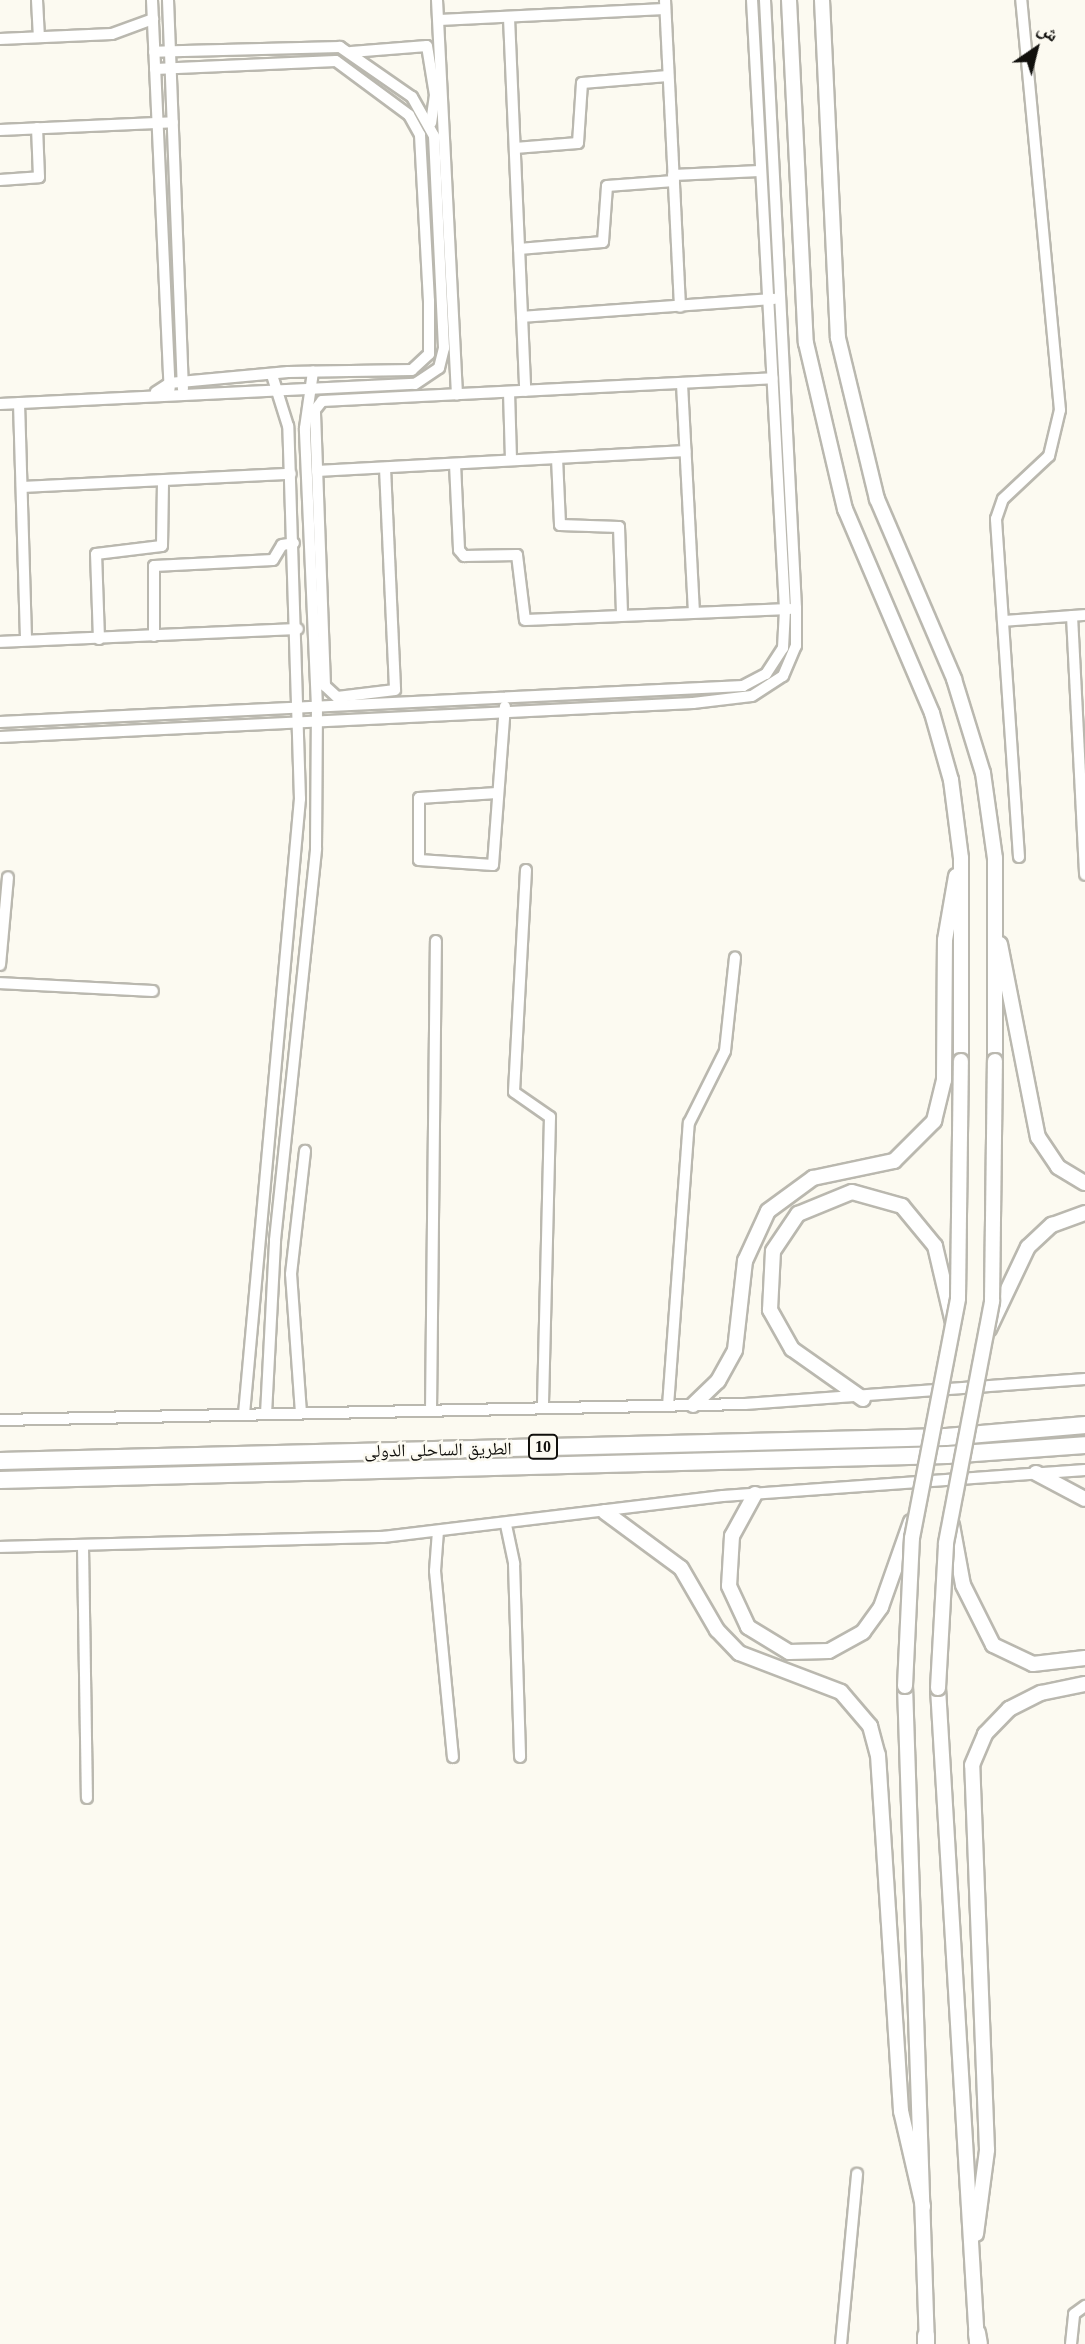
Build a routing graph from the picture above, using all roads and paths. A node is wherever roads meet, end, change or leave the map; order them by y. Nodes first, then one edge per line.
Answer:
1 (37, 0) edge
2 (152, 0) edge
3 (168, 0) edge
4 (438, 0) edge
5 (752, 0) edge
6 (765, 0) edge
7 (789, 0) edge
8 (822, 0) edge
9 (1021, 0) edge
10 (665, 5) edge
11 (509, 18) junction
12 (153, 19) junction
13 (439, 20) junction
14 (39, 37) junction
15 (0, 38) edge
16 (170, 51) junction
17 (351, 51) junction
18 (155, 52) junction
19 (344, 63) junction
20 (171, 68) junction
21 (155, 69) junction
22 (668, 76) junction
23 (157, 122) junction
24 (173, 122) junction
25 (431, 123) junction
26 (418, 127) junction
27 (37, 128) junction
28 (0, 130) edge
29 (514, 148) junction
30 (760, 171) junction
31 (673, 178) junction
32 (0, 180) edge
33 (776, 193) junction
34 (762, 194) junction
35 (519, 249) junction
36 (781, 296) junction
37 (429, 300) junction
38 (442, 300) junction
39 (768, 302) junction
40 (680, 307) junction
41 (522, 317) junction
42 (443, 358) junction
43 (456, 358) junction
44 (313, 372) junction
45 (272, 375) junction
46 (772, 378) junction
47 (182, 382) junction
48 (170, 383) junction
49 (682, 384) junction
50 (312, 390) junction
51 (277, 391) junction
52 (398, 391) junction
53 (525, 391) junction
54 (156, 392) junction
55 (509, 392) junction
56 (457, 394) junction
57 (170, 396) junction
58 (183, 396) junction
59 (19, 402) junction
60 (0, 404) edge
61 (685, 450) junction
62 (557, 458) junction
63 (511, 460) junction
64 (455, 464) junction
65 (385, 468) junction
66 (317, 471) junction
67 (291, 474) junction
68 (163, 481) junction
69 (22, 487) junction
70 (294, 543) junction
71 (790, 609) junction
72 (694, 611) junction
73 (622, 615) junction
74 (1085, 615) edge
75 (1072, 616) junction
76 (1003, 621) junction
77 (298, 629) junction
78 (154, 636) junction
79 (99, 639) junction
80 (26, 640) junction
81 (0, 642) edge
82 (320, 671) junction
83 (694, 689) junction
84 (505, 698) junction
85 (363, 701) junction
86 (693, 703) junction
87 (300, 706) junction
88 (317, 707) junction
89 (504, 711) junction
90 (301, 721) junction
91 (317, 721) junction
92 (0, 722) edge
93 (0, 737) edge
94 (497, 793) junction
95 (298, 846) junction
96 (316, 848) junction
97 (1019, 857) dead end
98 (961, 858) junction
99 (526, 870) dead end
100 (1085, 875) edge
101 (8, 877) dead end
102 (995, 930) junction
103 (436, 941) dead end
104 (735, 958) dead end
105 (0, 965) edge
106 (0, 983) edge
107 (153, 992) dead end
108 (305, 1151) dead end
109 (1085, 1183) edge
110 (1085, 1213) edge
111 (955, 1327) junction
112 (988, 1333) junction
113 (247, 1334) junction
114 (267, 1336) junction
115 (1085, 1380) edge
116 (245, 1383) junction
117 (266, 1384) junction
118 (863, 1399) junction
119 (693, 1405) junction
120 (668, 1406) junction
121 (543, 1408) junction
122 (431, 1411) junction
123 (302, 1413) junction
124 (244, 1414) junction
125 (266, 1414) junction
126 (0, 1420) edge
127 (1085, 1425) edge
128 (1085, 1444) edge
129 (0, 1455) edge
130 (31, 1460) junction
131 (0, 1461) edge
132 (1085, 1470) edge
133 (1036, 1473) junction
134 (0, 1480) edge
135 (755, 1494) junction
136 (1085, 1499) edge
137 (917, 1504) junction
138 (951, 1510) junction
139 (605, 1512) junction
140 (506, 1525) junction
141 (438, 1531) junction
142 (0, 1547) edge
143 (83, 1547) junction
144 (1085, 1658) edge
145 (1085, 1684) edge
146 (453, 1757) dead end
147 (520, 1757) dead end
148 (87, 1798) dead end
149 (857, 2174) dead end
150 (923, 2206) junction
151 (972, 2245) junction
152 (1085, 2306) edge
153 (978, 2340) edge
154 (927, 2341) edge
155 (841, 2344) edge
156 (1071, 2344) edge

1 - 14 street
2 - 12 street
3 - 16 street
4 - 13 street
5 - 30 street
6 - 33 street
7 - 98 main road
8 - 102 main road
9 - 76 street
10 - 11 street
10 - 22 street
11 - 13 street
11 - 29 street
12 - 14 street
12 - 18 street
13 - 43 street
14 - 15 street
16 - 17 street
16 - 18 street
16 - 20 street
17 - 19 street
17 - 25 street
17 - 25 street
18 - 21 street
19 - 20 street
19 - 26 street
20 - 21 street
20 - 24 street
21 - 23 street
22 - 29 street
22 - 31 street
23 - 24 street
23 - 27 street
23 - 48 street
24 - 47 street
25 - 26 street
25 - 38 street
26 - 37 street
27 - 28 street
27 - 32 street
29 - 35 street
30 - 31 street
30 - 34 street
31 - 35 street
31 - 40 street
33 - 34 street
33 - 36 street
34 - 39 street
35 - 41 street
36 - 39 street
36 - 71 street
37 - 38 street
37 - 44 street
38 - 42 street
39 - 40 street
39 - 46 street
40 - 41 street
41 - 53 street
42 - 43 street
42 - 52 street
43 - 56 street
44 - 45 street
44 - 50 street
45 - 47 street
45 - 51 street
46 - 49 street
46 - 71 street
47 - 48 street
47 - 58 street
48 - 54 street
48 - 57 street
49 - 53 street
49 - 61 street
50 - 51 street
50 - 52 street
50 - 82 street
51 - 58 street
51 - 67 street
52 - 56 street
52 - 66 street
53 - 55 street
54 - 57 street
54 - 59 street
55 - 56 street
55 - 63 street
57 - 58 street
59 - 60 street
59 - 69 street
61 - 62 street
61 - 72 street
62 - 63 street
62 - 73 street
63 - 64 street
64 - 65 street
64 - 73 street
65 - 66 street
65 - 85 street
66 - 82 street
67 - 68 street
67 - 70 street
68 - 69 street
68 - 79 street
69 - 80 street
70 - 77 street
70 - 78 street
71 - 72 street
71 - 83 street
71 - 86 street
72 - 73 street
74 - 75 street
75 - 76 street
75 - 100 street
76 - 97 street
77 - 78 street
77 - 87 street
78 - 79 street
79 - 80 street
80 - 81 street
82 - 85 street
82 - 88 street
83 - 84 street
83 - 86 street
84 - 85 street
84 - 89 street
85 - 88 street
86 - 89 street
87 - 88 street
87 - 90 street
87 - 92 street
88 - 91 street
89 - 91 street
89 - 94 street
90 - 91 street
90 - 93 street
90 - 95 street
91 - 96 street
94 - 94 street
95 - 96 street
95 - 113 street
96 - 114 street
98 - 111 main road, bridge
98 - 119 main road
99 - 121 street
101 - 105 street
102 - 109 main road
102 - 112 main road, bridge
103 - 122 street
104 - 120 street
106 - 107 street
108 - 123 street
110 - 112 main road
111 - 118 main road, bridge
111 - 137 main road, bridge
112 - 138 main road, bridge
113 - 114 street
113 - 116 street
114 - 117 street
115 - 118 street
116 - 117 street
116 - 124 street
117 - 125 street
118 - 119 street
119 - 120 street
120 - 121 street
121 - 122 street
122 - 123 street
123 - 125 street
124 - 125 street
124 - 126 street
127 - 130 highway, الطريق الساحلى الدولى / 10
128 - 134 highway, الطريق الساحلى الدولى / 10
129 - 130 highway
130 - 131 highway, الطريق الساحلى الدولى / 10
132 - 133 street
133 - 135 street
133 - 136 main road
135 - 137 main road, bridge
135 - 139 street
137 - 150 main road, bridge
138 - 144 main road, bridge
138 - 151 main road, bridge
139 - 140 street
139 - 150 main road
140 - 141 street
140 - 147 street
141 - 143 street
141 - 146 street
142 - 143 street
143 - 148 street
145 - 151 main road
149 - 155 street
150 - 154 main road
151 - 153 main road
152 - 156 street

